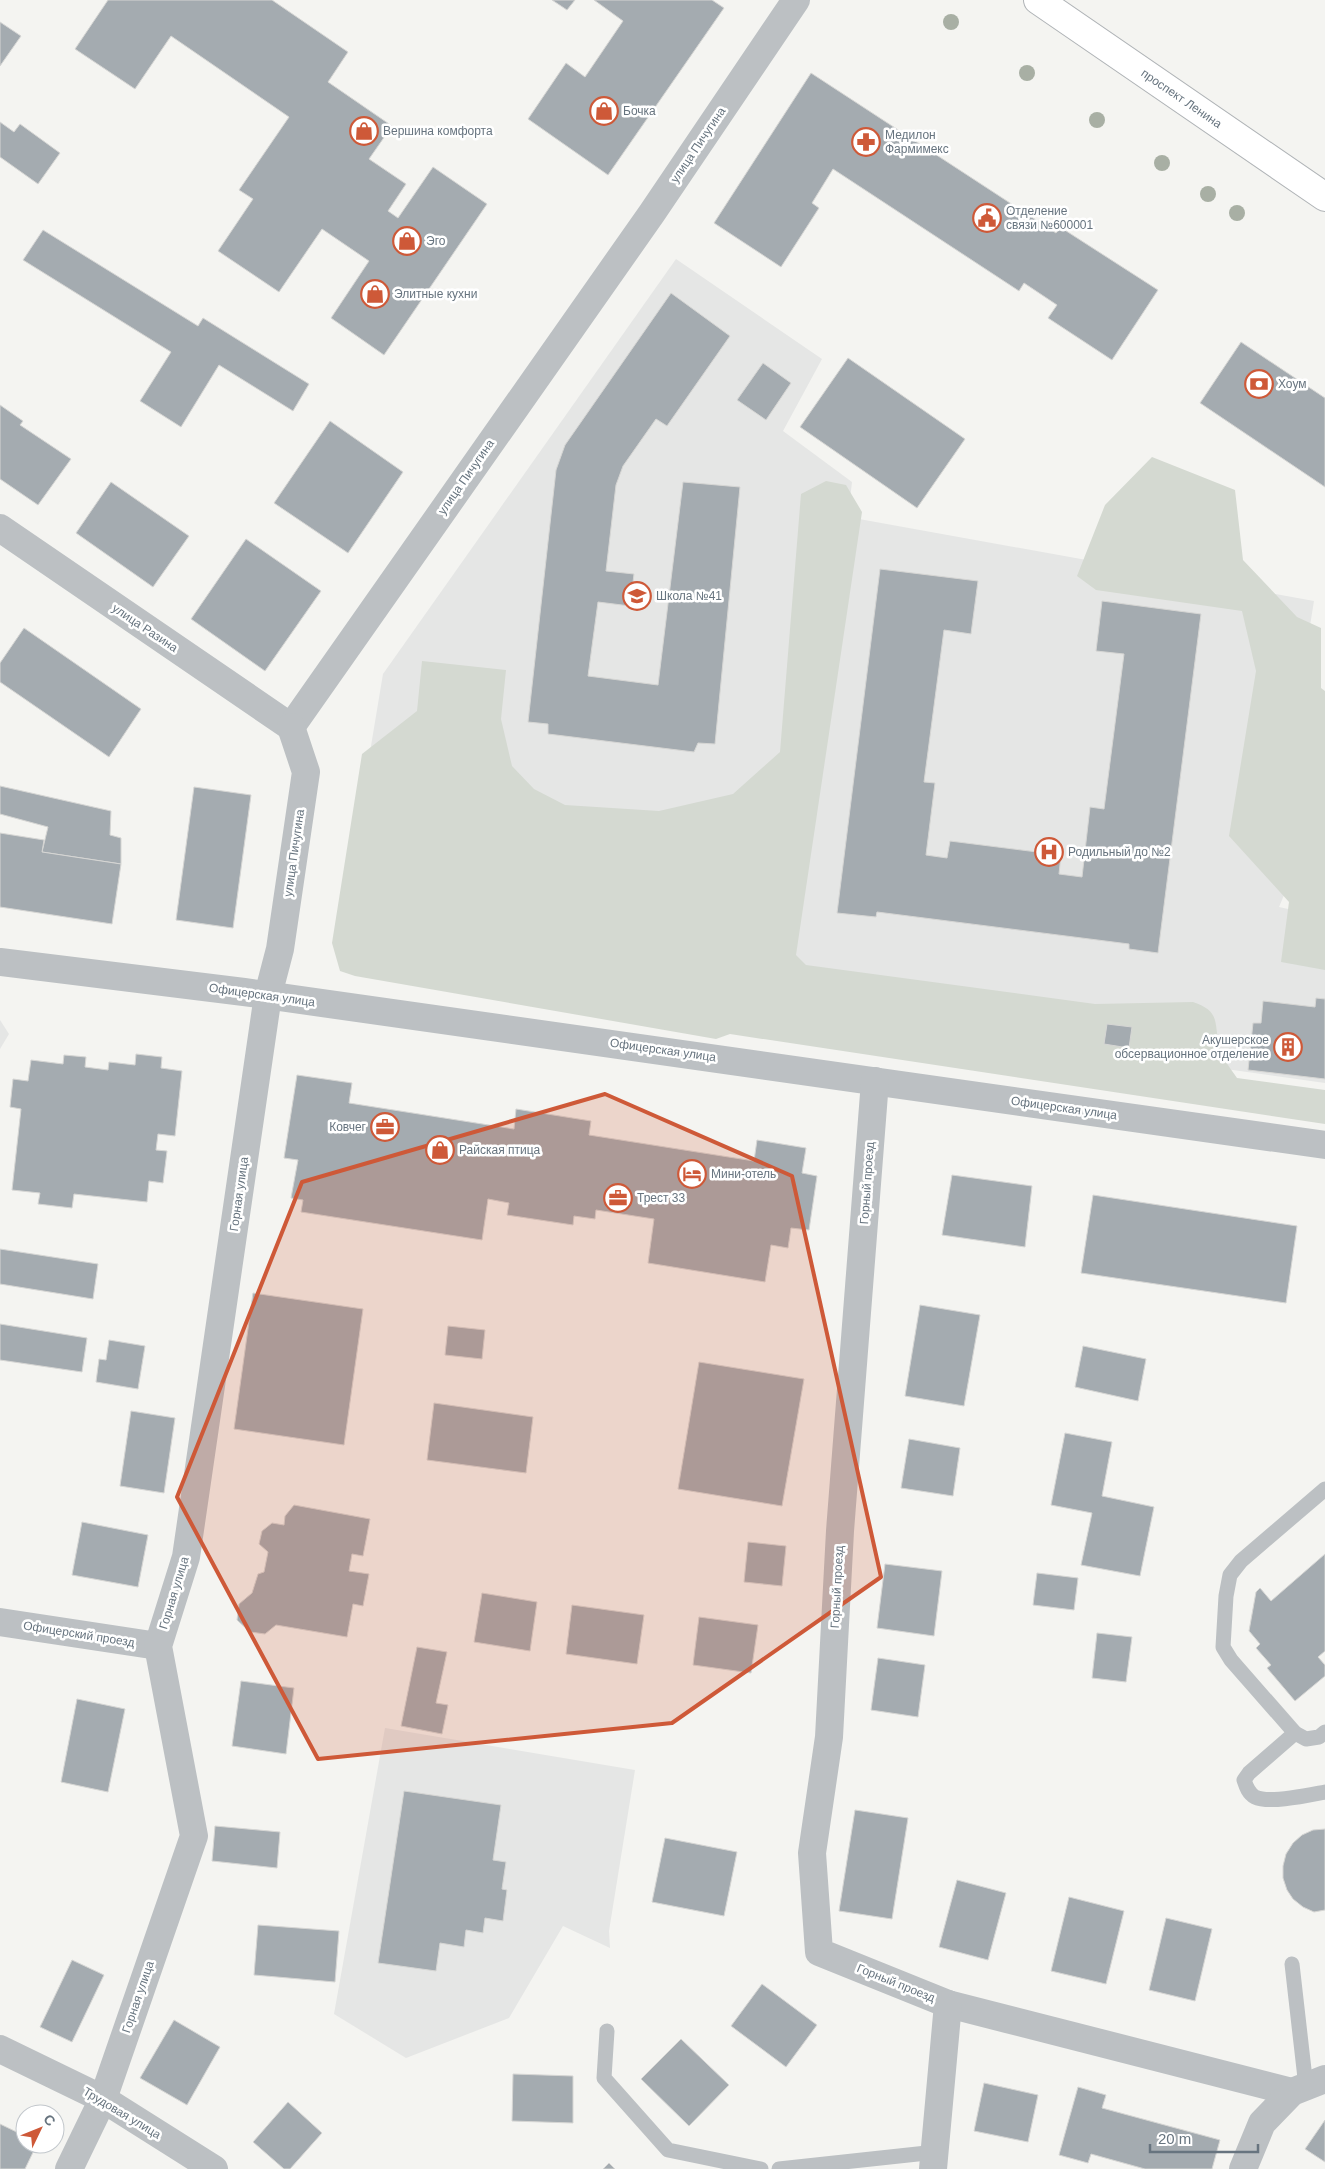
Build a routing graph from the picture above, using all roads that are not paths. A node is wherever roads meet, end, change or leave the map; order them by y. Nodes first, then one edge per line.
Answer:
1 (796, 0) edge
2 (1038, 0) edge
3 (1325, 197) edge
4 (0, 528) edge
5 (291, 727) junction
6 (0, 962) edge
7 (268, 995) junction
8 (875, 1081) junction
9 (1325, 1145) edge
10 (1325, 1489) edge
11 (0, 1622) edge
12 (158, 1646) junction
13 (1325, 1732) edge
14 (1295, 1733) junction
15 (1325, 1792) edge
16 (1292, 1964) dead end
17 (948, 2004) junction
18 (608, 2031) dead end
19 (0, 2049) edge
20 (1308, 2086) edge
21 (103, 2099) junction
22 (935, 2160) edge
23 (70, 2169) edge
24 (214, 2169) edge
25 (761, 2169) edge
26 (779, 2169) edge
27 (1243, 2169) edge

1 - 5 street, улица Пичугина
2 - 3 main road, проспект Ленина
4 - 5 street, улица Разина
5 - 7 street, улица Пичугина
6 - 7 street, Офицерская улица
7 - 8 street, Офицерская улица
7 - 12 street, Горная улица
8 - 9 street, Офицерская улица
8 - 17 street, Горный проезд
10 - 14 lane
11 - 12 street, Офицерский проезд
12 - 21 street, Горная улица
13 - 14 lane
14 - 15 lane
16 - 20 lane
17 - 20 street, Горный проезд
17 - 22 street, Горный проезд
18 - 25 lane
19 - 21 street, Трудовая улица
20 - 27 street
21 - 23 street, Горная улица
21 - 24 street, Трудовая улица
22 - 26 lane

